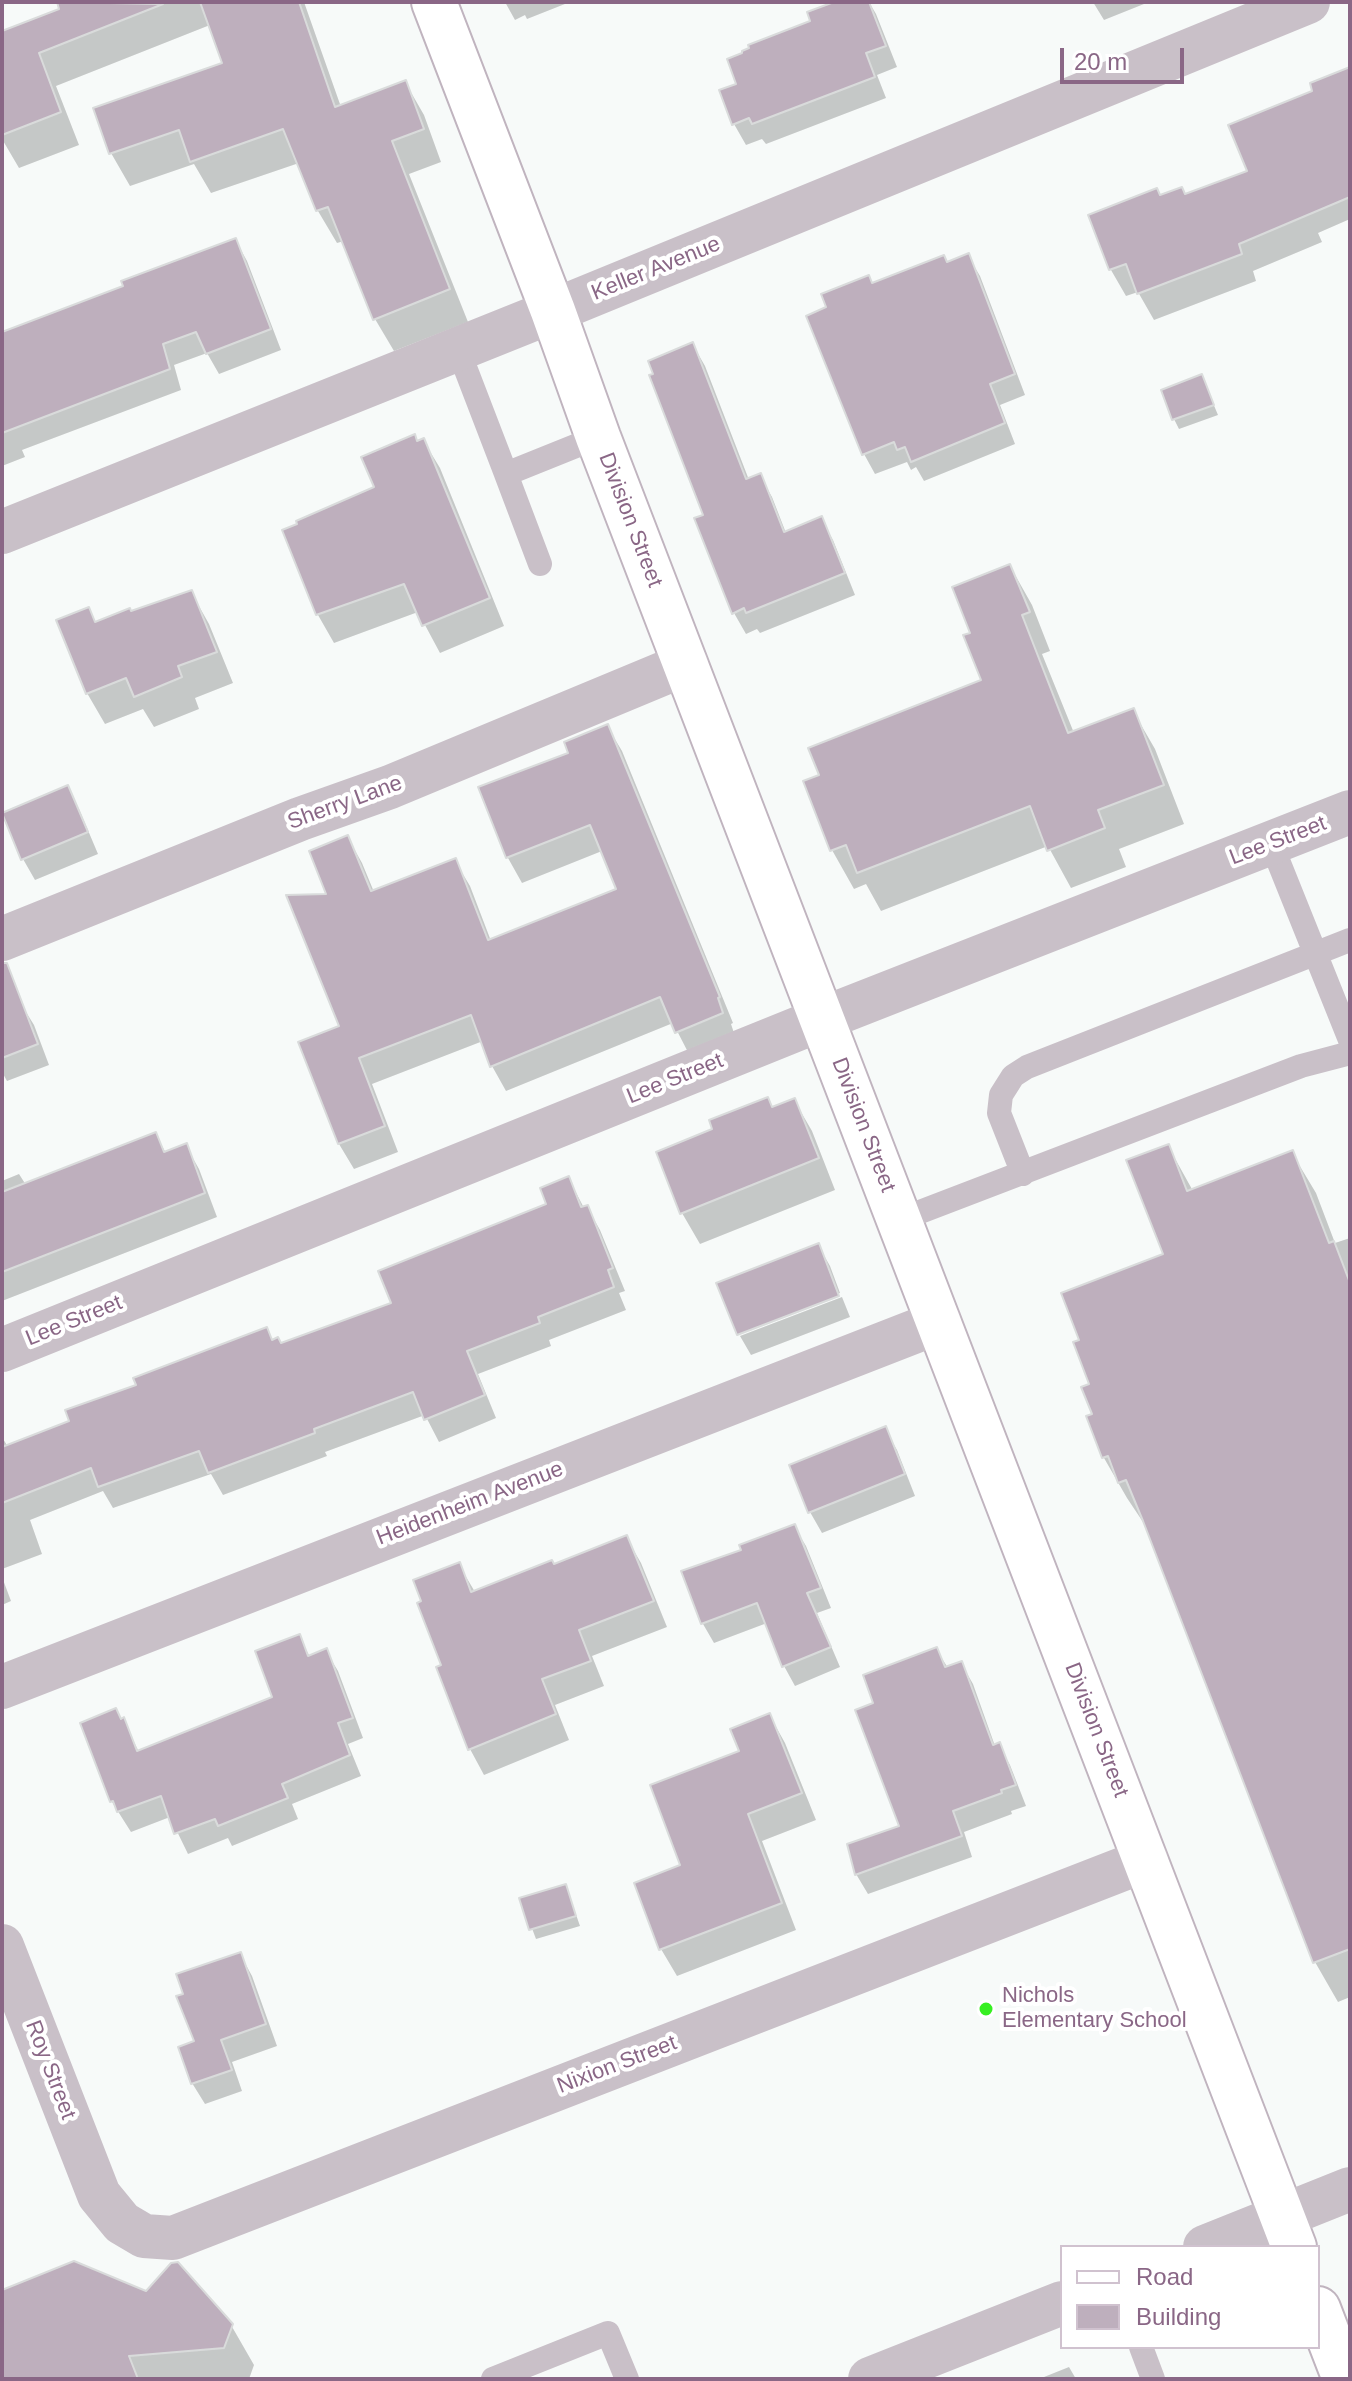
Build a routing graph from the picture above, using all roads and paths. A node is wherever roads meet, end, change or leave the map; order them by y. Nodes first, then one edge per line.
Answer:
1 (434, 2) edge
2 (1308, 2) edge
3 (553, 311) junction
4 (458, 349) junction
5 (598, 437) junction
6 (506, 474) junction
7 (2, 532) edge
8 (540, 564) dead end
9 (686, 664) junction
10 (1350, 812) edge
11 (1271, 843) junction
12 (2, 939) edge
13 (1350, 940) edge
14 (1315, 954) junction
15 (822, 1019) junction
16 (1350, 1040) edge
17 (1350, 1053) edge
18 (1023, 1174) junction
19 (899, 1220) junction
20 (939, 1322) junction
21 (2, 1350) edge
22 (2, 1687) edge
23 (1146, 1860) junction
24 (2, 1946) edge
25 (1350, 2189) edge
26 (99, 2195) joint
27 (1288, 2232) edge
28 (1216, 2245) edge
29 (1060, 2304) edge
30 (1320, 2314) edge
31 (1142, 2349) edge
32 (493, 2379) edge
33 (627, 2379) edge
34 (870, 2379) edge
35 (1153, 2379) edge
36 (1345, 2379) edge

1 - 3 main road, Division Street
2 - 3 street, Keller Avenue
3 - 4 street, Keller Avenue
3 - 5 main road, Division Street
4 - 6 lane
4 - 7 street, Keller Avenue
5 - 6 lane
5 - 9 main road, Division Street
6 - 8 lane
9 - 12 street, Sherry Lane
9 - 15 main road, Division Street
10 - 11 street, Lee Street
11 - 14 lane
11 - 15 street, Lee Street
13 - 14 lane
14 - 16 lane
14 - 18 lane
15 - 19 main road, Division Street
15 - 21 street, Lee Street
17 - 18 lane
18 - 19 lane
19 - 20 main road, Division Street
20 - 22 street, Heidenheim Avenue
20 - 23 main road, Division Street
23 - 26 street, Nixion Street
23 - 27 main road, Division Street
24 - 26 street, Roy Street
25 - 27 street
27 - 28 street
29 - 34 street
30 - 36 main road
31 - 35 lane
32 - 33 lane

